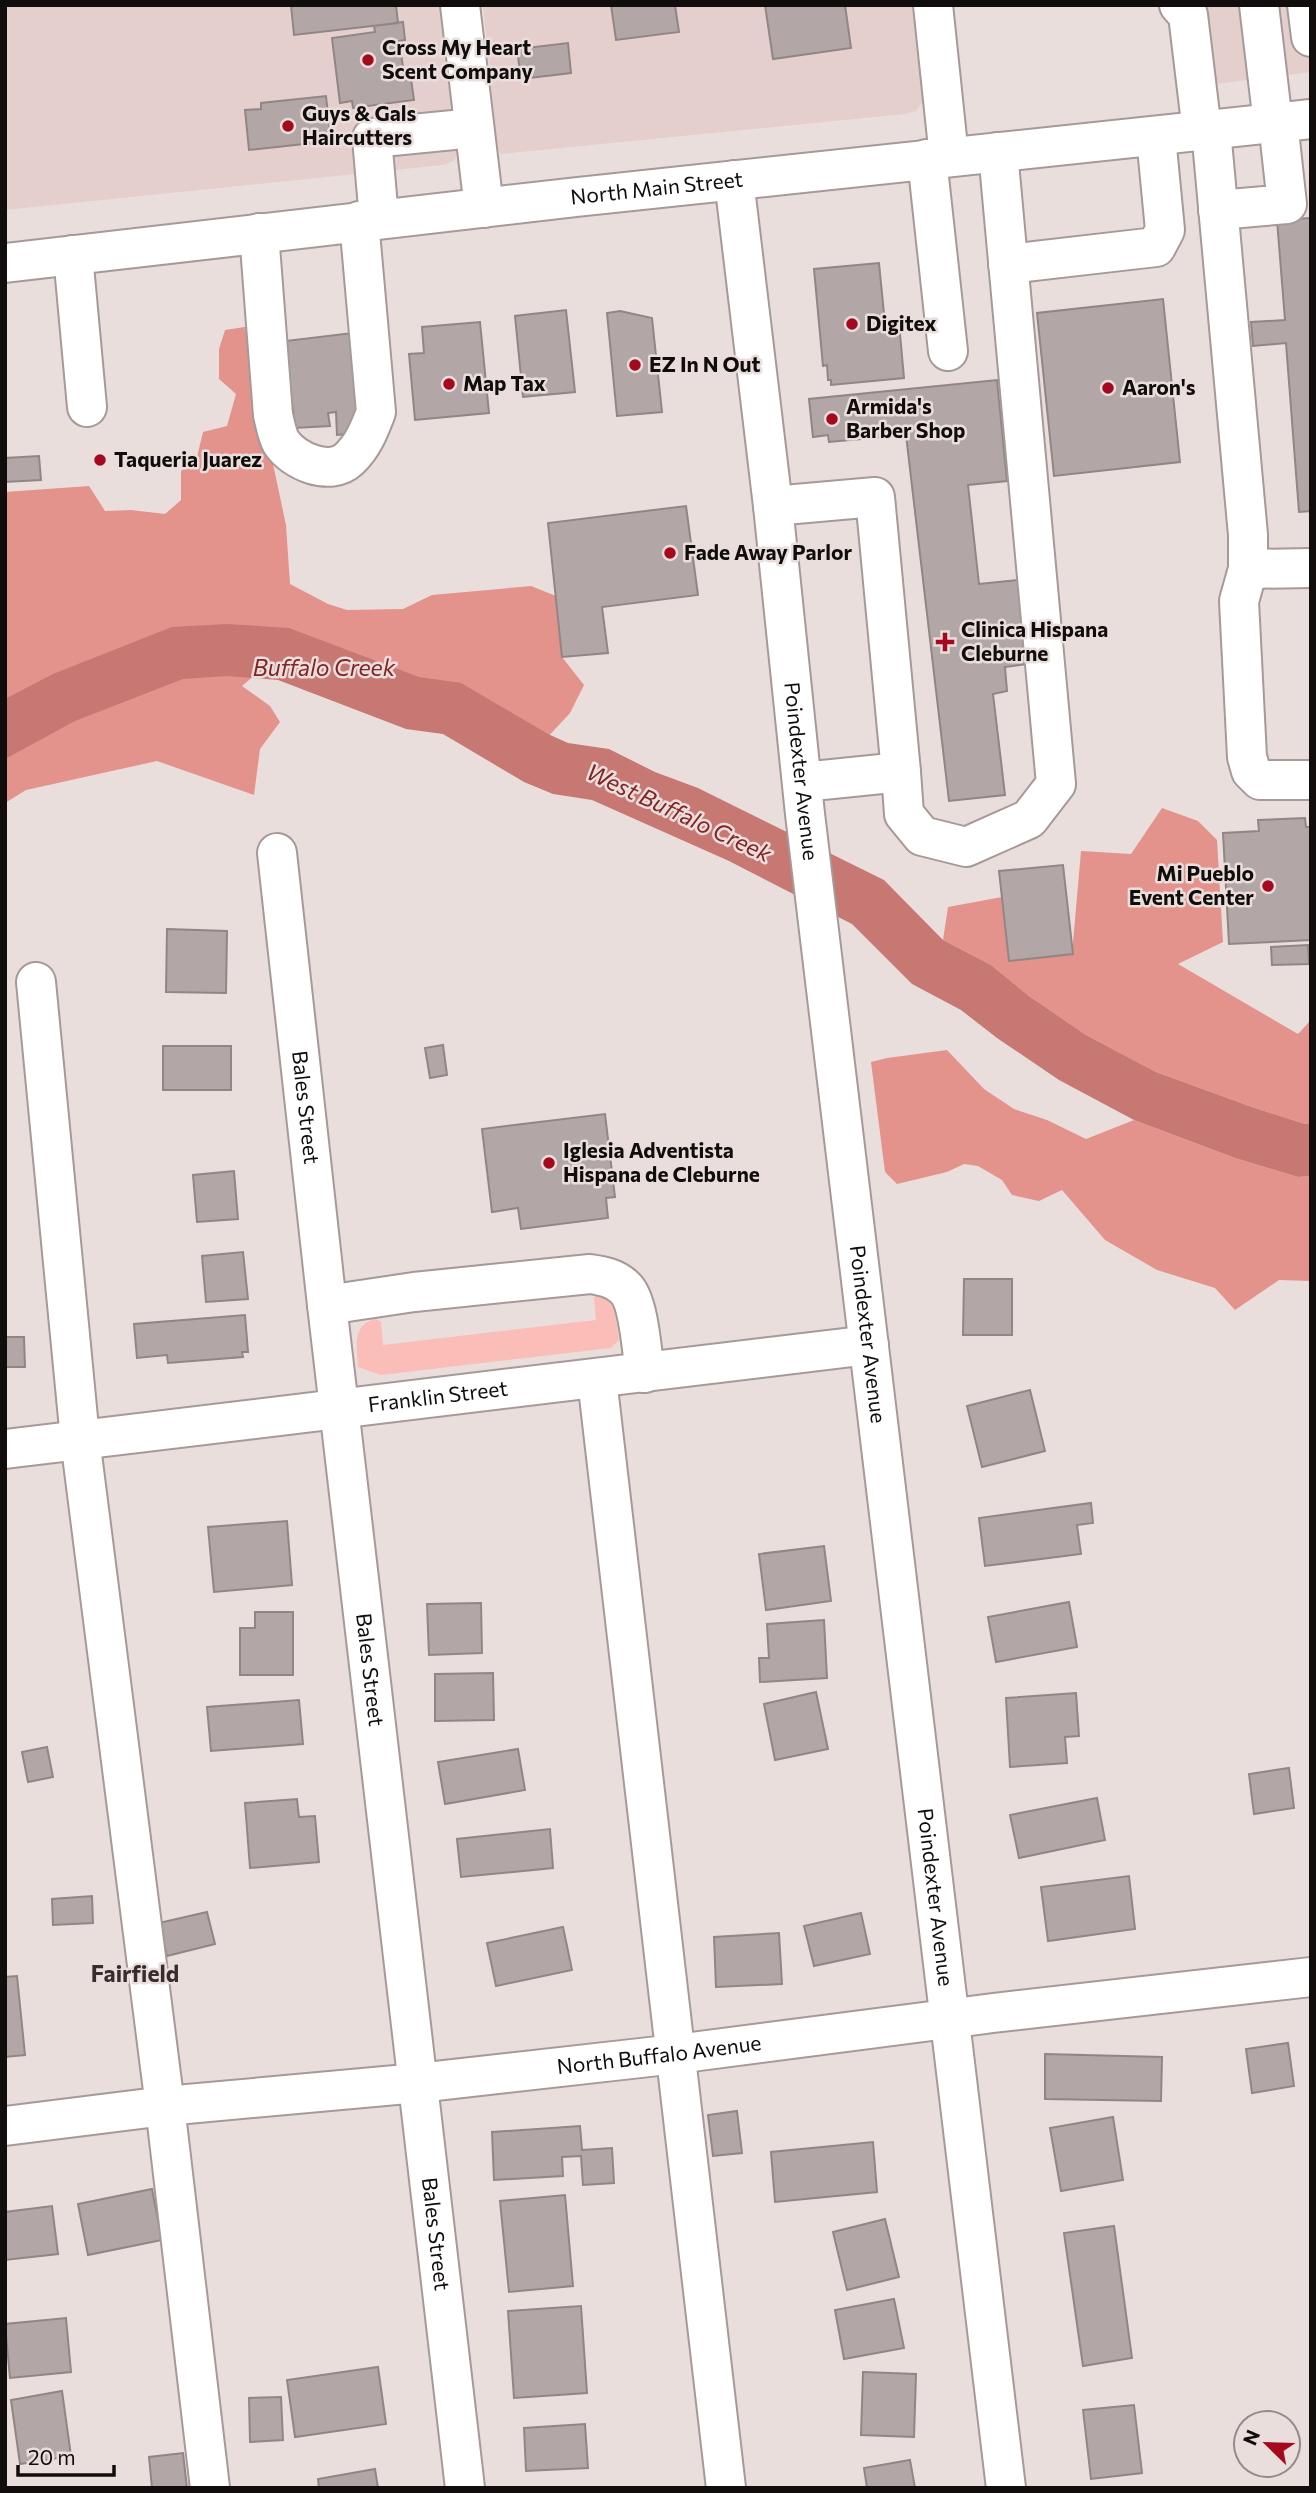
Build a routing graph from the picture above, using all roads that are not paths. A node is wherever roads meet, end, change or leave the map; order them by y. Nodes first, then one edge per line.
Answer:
1 (460, 5) edge
2 (933, 5) edge
3 (1179, 5) edge
4 (1259, 5) edge
5 (1307, 5) edge
6 (1311, 37) edge
7 (1288, 121) edge
8 (474, 128) junction
9 (1206, 131) junction
10 (1156, 137) junction
11 (998, 152) junction
12 (938, 158) junction
13 (734, 180) junction
14 (484, 208) junction
15 (1219, 210) junction
16 (369, 220) junction
17 (260, 233) junction
18 (73, 255) junction
19 (5, 263) edge
20 (1008, 264) junction
21 (948, 351) dead end
22 (87, 407) dead end
23 (773, 506) junction
24 (1311, 568) edge
25 (1248, 569) junction
26 (901, 772) junction
27 (1311, 780) edge
28 (804, 798) junction
29 (277, 853) dead end
30 (36, 982) dead end
31 (327, 1305) junction
32 (869, 1345) junction
33 (645, 1373) junction
34 (597, 1379) junction
35 (341, 1408) junction
36 (80, 1439) junction
37 (5, 1449) edge
38 (1311, 1977) edge
39 (951, 2019) junction
40 (676, 2054) junction
41 (418, 2083) junction
42 (165, 2106) junction
43 (5, 2126) edge
44 (210, 2488) edge
45 (465, 2488) edge
46 (726, 2488) edge
47 (1006, 2488) edge

1 - 8 street
2 - 12 street
3 - 9 street
4 - 7 street
5 - 6 street
7 - 9 street, North Main Street
7 - 15 street
8 - 14 street
8 - 16 street
9 - 10 street, North Main Street
9 - 15 street
10 - 11 street, North Main Street
10 - 20 street
11 - 12 street, North Main Street
11 - 20 street
12 - 13 street, North Main Street
12 - 21 street
13 - 14 street, North Main Street
13 - 23 street, Poindexter Avenue
14 - 16 street, North Main Street
15 - 25 street
16 - 17 street, North Main Street
16 - 17 street
17 - 18 street, North Main Street
18 - 19 street, North Main Street
18 - 22 street
20 - 26 street
23 - 26 street
23 - 28 street, Poindexter Avenue
24 - 25 street
25 - 27 street
26 - 28 street
28 - 32 street, Poindexter Avenue
29 - 31 street, Bales Street
30 - 36 street
31 - 33 street
31 - 35 street, Bales Street
32 - 33 street, Franklin Street
32 - 39 street, Poindexter Avenue
33 - 34 street, Franklin Street
34 - 35 street, Franklin Street
34 - 40 street
35 - 36 street, Franklin Street
35 - 41 street, Bales Street
36 - 37 street, Franklin Street
36 - 42 street
38 - 39 street, North Buffalo Avenue
39 - 40 street, North Buffalo Avenue
39 - 47 street, Poindexter Avenue
40 - 41 street, North Buffalo Avenue
40 - 46 street
41 - 42 street, North Buffalo Avenue
41 - 45 street, Bales Street
42 - 43 street, North Buffalo Avenue
42 - 44 street

